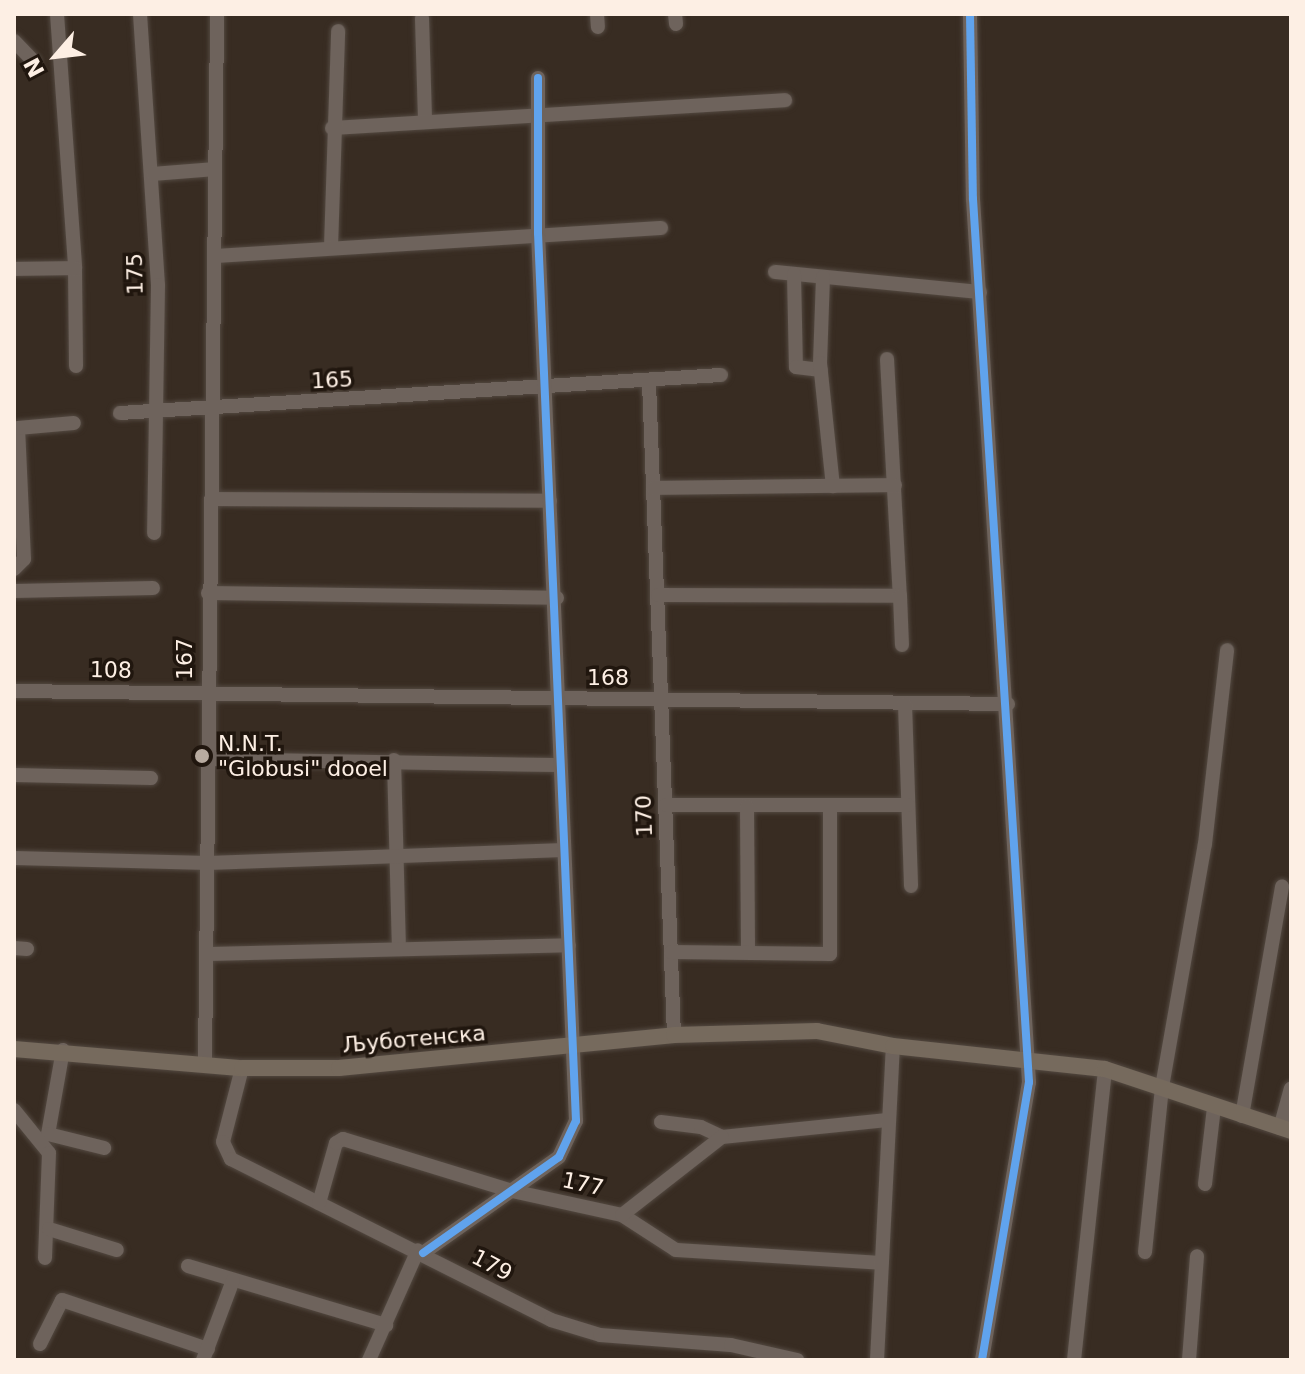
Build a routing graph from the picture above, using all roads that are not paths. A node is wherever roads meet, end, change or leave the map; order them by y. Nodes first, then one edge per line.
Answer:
1 (57, 14) edge
2 (140, 14) edge
3 (217, 14) edge
4 (970, 14) edge
5 (422, 18) dead end
6 (338, 31) dead end
7 (14, 41) edge
8 (34, 62) dead end
9 (538, 78) dead end
10 (785, 100) dead end
11 (536, 115) junction
12 (425, 122) junction
13 (332, 128) junction
14 (215, 169) junction
15 (153, 174) junction
16 (661, 228) dead end
17 (538, 233) junction
18 (331, 247) junction
19 (215, 256) junction
20 (75, 268) junction
21 (14, 269) edge
22 (775, 272) dead end
23 (794, 274) junction
24 (823, 277) junction
25 (980, 292) junction
26 (887, 359) dead end
27 (76, 366) dead end
28 (821, 370) junction
29 (721, 375) dead end
30 (649, 382) junction
31 (547, 390) junction
32 (212, 409) junction
33 (155, 412) junction
34 (120, 413) dead end
35 (74, 423) dead end
36 (895, 485) junction
37 (833, 486) junction
38 (653, 488) junction
39 (211, 499) junction
40 (550, 501) junction
41 (154, 533) dead end
42 (14, 569) edge
43 (153, 588) dead end
44 (14, 591) edge
45 (208, 593) junction
46 (658, 595) junction
47 (900, 596) junction
48 (557, 598) junction
49 (902, 645) dead end
50 (1227, 650) dead end
51 (14, 691) edge
52 (207, 693) junction
53 (556, 699) junction
54 (662, 700) junction
55 (905, 704) junction
56 (1008, 704) junction
57 (207, 759) junction
58 (394, 760) junction
59 (557, 765) junction
60 (14, 775) edge
61 (151, 778) dead end
62 (666, 805) junction
63 (908, 805) junction
64 (747, 806) junction
65 (830, 806) junction
66 (564, 850) junction
67 (14, 858) edge
68 (397, 858) junction
69 (208, 863) junction
70 (911, 886) dead end
71 (1282, 886) dead end
72 (569, 945) junction
73 (399, 949) junction
74 (671, 952) junction
75 (748, 952) junction
76 (209, 954) junction
77 (674, 1035) junction
78 (575, 1045) junction
79 (893, 1046) junction
80 (14, 1049) edge
81 (63, 1050) junction
82 (1027, 1058) junction
83 (205, 1063) junction
84 (242, 1068) junction
85 (1105, 1069) junction
86 (1162, 1087) junction
87 (1291, 1088) edge
88 (1214, 1107) junction
89 (14, 1110) edge
90 (1242, 1116) junction
91 (887, 1120) junction
92 (661, 1122) dead end
93 (1285, 1130) edge
94 (722, 1137) junction
95 (104, 1148) dead end
96 (1205, 1184) dead end
97 (512, 1191) junction
98 (319, 1203) junction
99 (622, 1215) junction
100 (49, 1229) junction
101 (117, 1250) dead end
102 (420, 1252) junction
103 (1145, 1252) dead end
104 (1197, 1256) dead end
105 (45, 1258) dead end
106 (882, 1263) junction
107 (188, 1266) dead end
108 (233, 1280) junction
109 (386, 1325) junction
110 (40, 1344) dead end
111 (206, 1355) edge
112 (369, 1360) edge
113 (797, 1360) edge
114 (877, 1360) edge
115 (982, 1360) edge
116 (1074, 1360) edge
117 (1189, 1360) edge

1 - 20 street
2 - 15 street, 175
3 - 14 street, 167
4 - 25 street
5 - 12 street
6 - 13 street
7 - 8 street
9 - 11 street
10 - 11 street
11 - 12 street
11 - 17 street
12 - 13 street
13 - 18 street
14 - 15 street
14 - 19 street, 167
15 - 33 street, 175
16 - 17 street
17 - 18 street
17 - 31 street
18 - 19 street
19 - 32 street, 167
20 - 21 street
20 - 27 street
22 - 23 street
23 - 24 street
23 - 28 street
24 - 25 street
24 - 28 street
25 - 56 street
26 - 36 street
28 - 37 street
29 - 30 street, 165
30 - 31 street, 165
30 - 38 street, 170
31 - 32 street, 165
31 - 40 street
32 - 33 street, 165
32 - 39 street, 167
33 - 34 street, 165
33 - 41 street, 175
35 - 42 street
36 - 37 street
36 - 47 street
37 - 38 street
38 - 46 street, 170
39 - 40 street
39 - 45 street, 167
40 - 48 street
43 - 44 street
45 - 48 street
45 - 52 street, 167
46 - 47 street
46 - 54 street, 170
47 - 49 street
48 - 53 street
50 - 86 street
51 - 52 street, 108
52 - 53 street, 168
52 - 57 street, 167
53 - 54 street, 168
53 - 59 street
54 - 55 street, 168
54 - 62 street, 170
55 - 56 street, 168
55 - 63 street
56 - 82 street
57 - 58 street
57 - 69 street, 167
58 - 59 street
58 - 68 street
59 - 66 street
60 - 61 street
62 - 64 street
62 - 74 street, 170
63 - 65 street
63 - 70 street
64 - 65 street
64 - 75 street
65 - 75 street
66 - 68 street
66 - 72 street
67 - 69 street
68 - 69 street
68 - 73 street
69 - 76 street, 167
71 - 90 street
72 - 73 street
72 - 78 street
73 - 76 street
74 - 75 street
74 - 77 street, 170
76 - 83 street, 167
77 - 78 main road, Љуботенска
77 - 79 main road, Љуботенска
78 - 84 main road, Љуботенска
78 - 97 street
79 - 82 main road, Љуботенска
79 - 91 street
80 - 81 main road, Љуботенска
81 - 83 main road, Љуботенска
81 - 95 street
82 - 85 main road, Љуботенска
82 - 115 street
83 - 84 main road, Љуботенска
84 - 98 street, 179
85 - 86 main road, Љуботенска
85 - 116 street
86 - 88 main road, Љуботенска
86 - 103 street
87 - 93 street
88 - 90 main road, Љуботенска
88 - 96 street
89 - 100 street
90 - 93 main road, Љуботенска
91 - 94 street
91 - 106 street
92 - 94 street
94 - 99 street
97 - 98 street, 177
97 - 99 street, 177
97 - 102 street
98 - 102 street, 179
99 - 106 street, 177
100 - 101 street
100 - 105 street
102 - 109 street
102 - 113 street, 179
104 - 117 street
106 - 114 street
107 - 108 street
108 - 109 street
108 - 111 street
109 - 112 street
110 - 111 street

